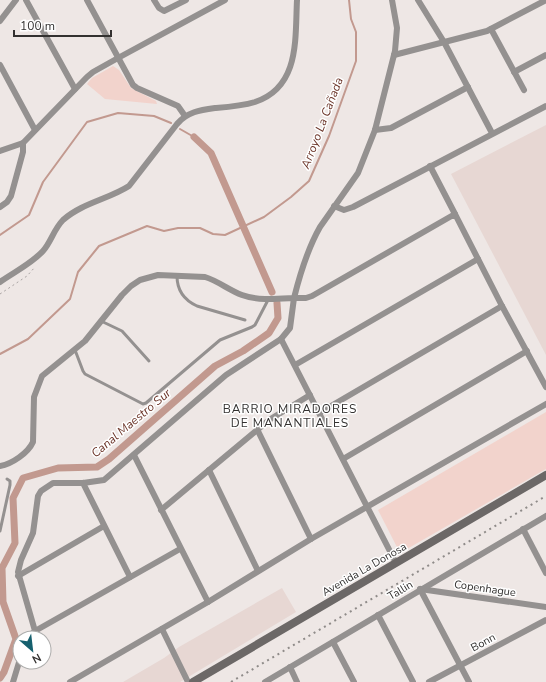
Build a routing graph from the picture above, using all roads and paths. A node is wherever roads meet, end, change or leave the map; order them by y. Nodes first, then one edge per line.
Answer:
1 (16, 0) edge
2 (26, 0) edge
3 (87, 0) edge
4 (154, 0) edge
5 (186, 0) edge
6 (225, 0) edge
7 (296, 0) edge
8 (392, 0) edge
9 (418, 0) edge
10 (546, 0) edge
11 (0, 21) edge
12 (491, 29) junction
13 (444, 42) junction
14 (546, 55) edge
15 (394, 56) junction
16 (118, 58) junction
17 (0, 65) edge
18 (514, 72) junction
19 (468, 87) junction
20 (75, 89) junction
21 (524, 90) dead end
22 (546, 106) edge
23 (185, 116) junction
24 (35, 130) junction
25 (375, 130) junction
26 (492, 134) junction
27 (23, 143) junction
28 (0, 151) edge
29 (430, 166) junction
30 (334, 206) junction
31 (0, 207) edge
32 (455, 214) junction
33 (478, 259) junction
34 (35, 267) dead end
35 (177, 276) junction
36 (0, 282) edge
37 (0, 294) edge
38 (269, 298) junction
39 (294, 298) junction
40 (502, 306) junction
41 (244, 320) dead end
42 (101, 321) junction
43 (281, 339) junction
44 (75, 350) junction
45 (527, 351) junction
46 (149, 362) dead end
47 (295, 366) junction
48 (546, 386) edge
49 (310, 395) junction
50 (546, 404) edge
51 (319, 413) junction
52 (257, 429) junction
53 (134, 455) junction
54 (343, 459) junction
55 (0, 466) edge
56 (209, 470) junction
57 (546, 475) edge
58 (8, 479) dead end
59 (83, 483) junction
60 (368, 507) junction
61 (161, 510) junction
62 (546, 516) edge
63 (104, 526) junction
64 (523, 529) junction
65 (0, 531) edge
66 (311, 539) junction
67 (180, 549) junction
68 (396, 563) junction
69 (258, 571) junction
70 (546, 573) edge
71 (18, 576) junction
72 (130, 577) junction
73 (420, 589) junction
74 (208, 602) junction
75 (546, 607) edge
76 (378, 614) junction
77 (546, 620) edge
78 (162, 629) junction
79 (35, 630) edge
80 (37, 630) edge
81 (333, 642) junction
82 (460, 665) junction
83 (290, 667) junction
84 (17, 670) edge
85 (13, 682) edge
86 (70, 682) edge
87 (188, 682) edge
88 (193, 682) edge
89 (265, 682) edge
90 (298, 682) edge
91 (354, 682) edge
92 (413, 682) edge
93 (429, 682) edge
94 (469, 682) edge

1 - 11 street
2 - 20 street
3 - 16 street
4 - 5 street
6 - 16 street
7 - 23 street
8 - 15 street
9 - 13 street
10 - 12 street
12 - 13 street
12 - 18 street
13 - 15 street
13 - 19 street
14 - 18 street
15 - 25 street
16 - 20 street
16 - 23 street
17 - 24 street
18 - 21 street
19 - 25 street
19 - 26 street
20 - 24 street
22 - 26 street
23 - 36 street
24 - 27 street
25 - 30 street
26 - 29 street
27 - 28 street
27 - 31 street
29 - 30 street
29 - 32 street
30 - 39 street
32 - 33 street
32 - 39 street
33 - 40 street
33 - 47 street
34 - 37 path
35 - 38 street
35 - 41 lane
35 - 42 street
38 - 39 street
38 - 44 lane
39 - 43 street
40 - 45 street
40 - 51 street
42 - 44 street
42 - 46 lane
43 - 47 street
43 - 53 street
44 - 55 street
45 - 48 street
45 - 54 street
47 - 49 street
49 - 51 street
49 - 52 street
50 - 60 street
51 - 54 street
52 - 56 street
52 - 66 street
53 - 59 street
53 - 61 street
54 - 60 street
56 - 61 street
56 - 69 street
57 - 68 main road, Avenida La Donosa
58 - 65 lane
59 - 63 street
59 - 71 street
60 - 66 street
60 - 68 street
61 - 67 street
62 - 64 street, Tallin
63 - 71 street
63 - 72 street
64 - 70 street
64 - 73 street, Tallin
66 - 69 street
67 - 72 street
67 - 74 street
68 - 88 main road, Avenida La Donosa
69 - 74 street
71 - 79 street
72 - 80 street
73 - 75 street, Copenhague
73 - 76 street, Tallin
73 - 82 street
74 - 78 street
76 - 81 street, Tallin
76 - 92 street
77 - 82 street, Bonn
78 - 86 street
78 - 87 street
81 - 83 street, Tallin
81 - 91 street
82 - 93 street, Bonn
82 - 94 street
83 - 89 street, Tallin
83 - 90 street
84 - 85 street

